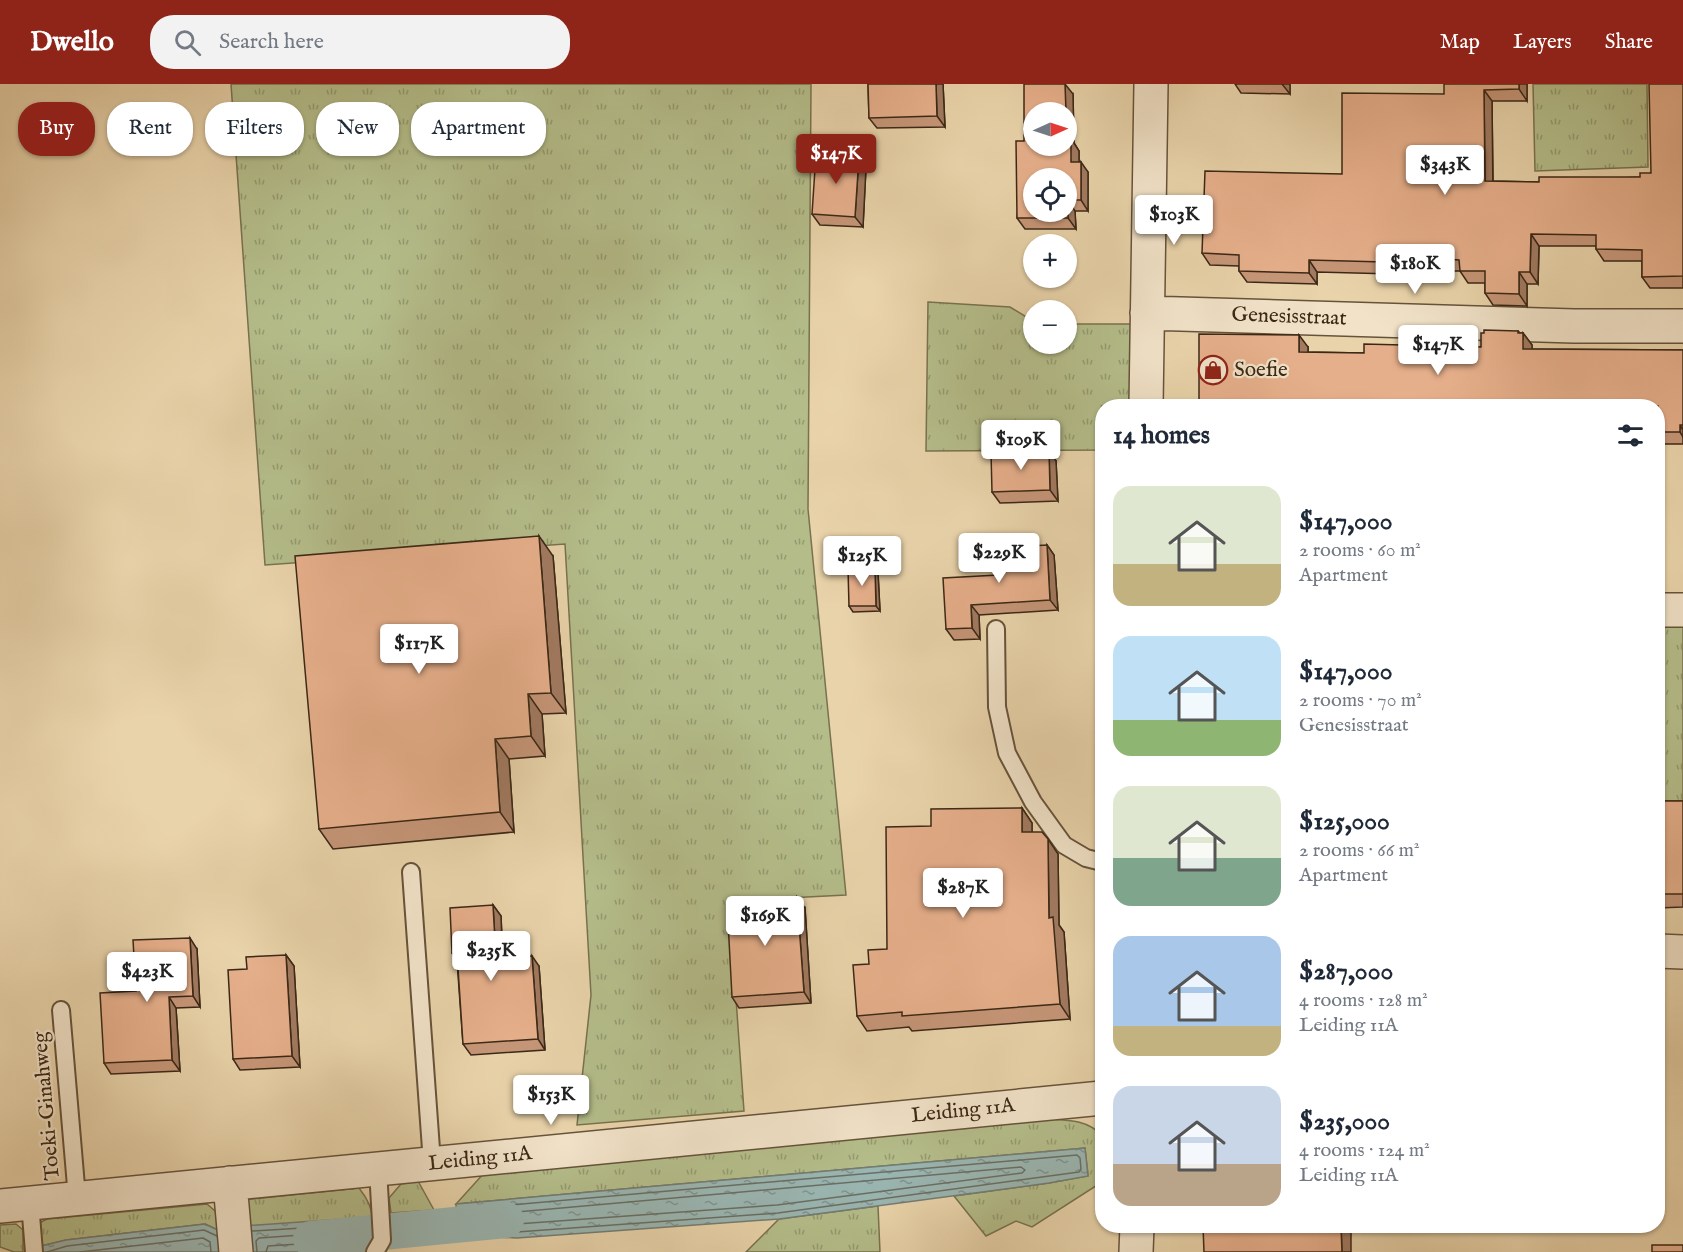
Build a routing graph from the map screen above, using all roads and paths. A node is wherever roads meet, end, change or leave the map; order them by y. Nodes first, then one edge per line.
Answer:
1 (1151, 84) edge
2 (1147, 313) junction
3 (1683, 326) edge
4 (1146, 399) edge
5 (1665, 610) edge
6 (1683, 610) edge
7 (996, 629) dead end
8 (1095, 860) edge
9 (411, 873) dead end
10 (1665, 951) edge
11 (1683, 952) edge
12 (61, 1010) dead end
13 (1095, 1099) edge
14 (432, 1163) junction
15 (378, 1168) junction
16 (231, 1190) junction
17 (77, 1198) junction
18 (15, 1204) edge
19 (1137, 1233) edge
20 (378, 1246) edge
21 (34, 1252) edge
22 (236, 1252) edge
23 (1136, 1252) edge

1 - 2 street
2 - 3 street, Genesisstraat
2 - 4 street
5 - 6 street
7 - 8 lane
9 - 14 lane
10 - 11 street
12 - 17 lane, Toeki-Ginahweg
13 - 14 street, Leiding 11A
14 - 15 street, Leiding 11A
15 - 16 street, Leiding 11A
15 - 20 lane
16 - 17 street, Leiding 11A
16 - 22 street
17 - 18 street, Leiding 11A
18 - 21 lane
19 - 23 street

